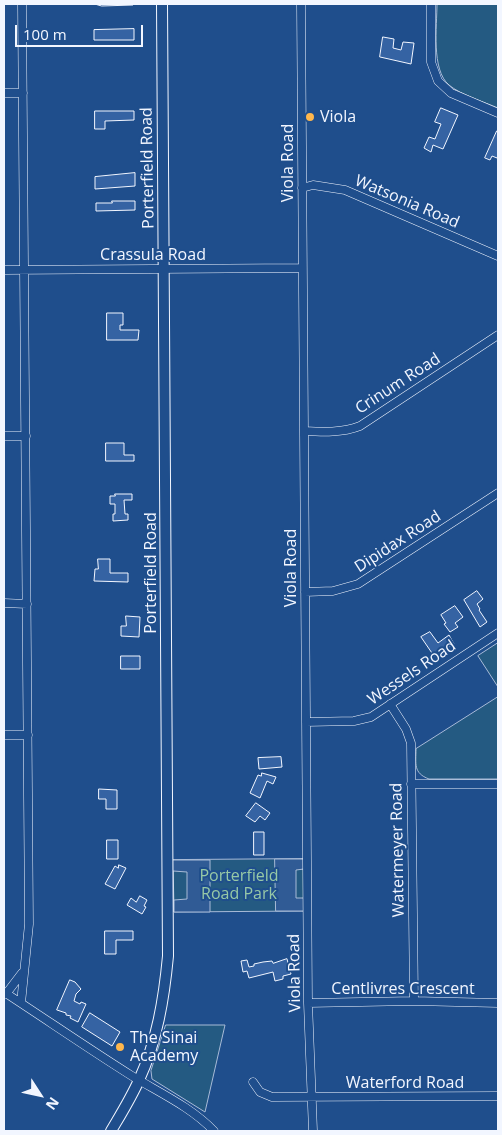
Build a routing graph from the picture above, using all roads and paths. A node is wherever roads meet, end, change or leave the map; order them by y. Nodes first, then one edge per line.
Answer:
1 (22, 4) edge
2 (162, 4) edge
3 (300, 4) edge
4 (431, 4) edge
5 (4, 93) edge
6 (23, 93) junction
7 (498, 113) edge
8 (302, 188) junction
9 (498, 256) edge
10 (164, 268) junction
11 (302, 268) junction
12 (4, 270) edge
13 (25, 270) junction
14 (498, 335) edge
15 (304, 431) junction
16 (4, 436) edge
17 (26, 436) junction
18 (498, 493) edge
19 (305, 592) junction
20 (4, 603) edge
21 (27, 604) junction
22 (498, 633) edge
23 (390, 704) junction
24 (306, 722) junction
25 (4, 735) edge
26 (28, 735) junction
27 (411, 784) junction
28 (498, 784) edge
29 (23, 971) junction
30 (5, 993) edge
31 (414, 1001) junction
32 (20, 1003) junction
33 (308, 1003) junction
34 (498, 1003) edge
35 (139, 1080) junction
36 (254, 1082) dead end
37 (498, 1096) edge
38 (312, 1097) junction
39 (111, 1131) edge
40 (214, 1131) edge
41 (313, 1131) edge

1 - 6 street
2 - 10 street, Porterfield Road
3 - 8 street, Viola Road
4 - 7 street
5 - 6 street
6 - 13 street
8 - 9 street, Watsonia Road
8 - 11 street, Viola Road
10 - 11 street, Crassula Road
10 - 13 street, Crassula Road
10 - 35 street, Porterfield Road
11 - 15 street, Viola Road
12 - 13 street, Crassula Road
13 - 17 street
14 - 15 street, Crinum Road
15 - 19 street, Viola Road
16 - 17 street
17 - 21 street
18 - 19 street, Dipidax Road
19 - 24 street, Viola Road
20 - 21 street
21 - 26 street
22 - 23 street, Wessels Road
23 - 24 street, Wessels Road
23 - 27 street, Watermeyer Road
24 - 33 street, Viola Road
25 - 26 street
26 - 29 street
27 - 28 street
27 - 31 street, Watermeyer Road
29 - 30 street
29 - 32 street
30 - 32 street
31 - 33 street, Centlivres Crescent
31 - 34 street, Centlivres Crescent
32 - 35 street
33 - 38 street, Viola Road
35 - 39 street, Porterfield Road
35 - 40 street
36 - 38 street, Waterford Road
37 - 38 street, Waterford Road
38 - 41 street, Viola Road

